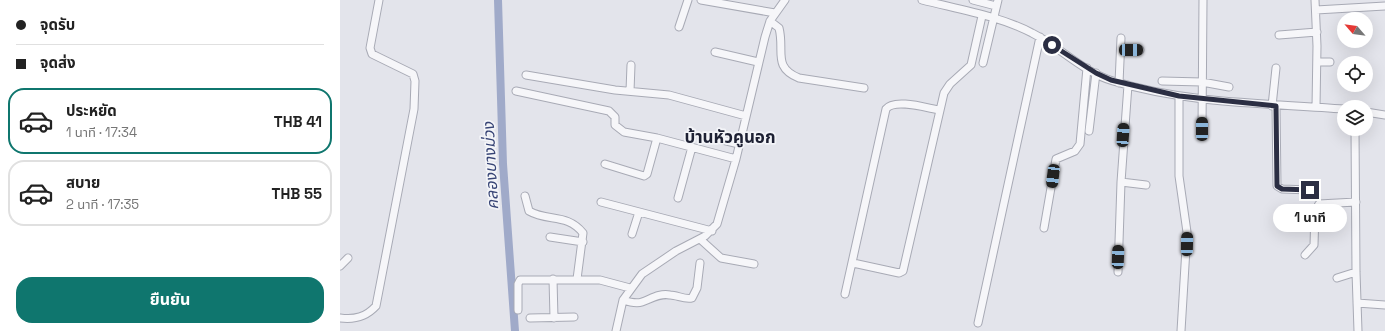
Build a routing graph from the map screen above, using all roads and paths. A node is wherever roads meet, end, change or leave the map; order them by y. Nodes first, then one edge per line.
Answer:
1 (379, 0) edge
2 (688, 0) edge
3 (701, 0) edge
4 (785, 0) edge
5 (922, 0) edge
6 (973, 0) edge
7 (1203, 0) edge
8 (1315, 0) edge
9 (997, 3) edge
10 (1385, 6) edge
11 (1316, 10) junction
12 (775, 13) junction
13 (982, 16) junction
14 (992, 19) junction
15 (770, 21) junction
16 (679, 27) dead end
17 (1317, 32) junction
18 (1279, 35) dead end
19 (1040, 37) junction
20 (1121, 38) dead end
21 (1121, 50) junction
22 (1140, 50) dead end
23 (715, 52) dead end
24 (758, 62) junction
25 (1317, 62) junction
26 (1330, 62) dead end
27 (983, 63) dead end
28 (631, 65) dead end
29 (1087, 68) junction
30 (1276, 68) dead end
31 (1096, 73) junction
32 (526, 75) dead end
33 (1162, 81) dead end
34 (1202, 82) junction
35 (1119, 83) junction
36 (1128, 85) junction
37 (1229, 87) dead end
38 (864, 88) dead end
39 (516, 91) dead end
40 (630, 91) junction
41 (1179, 96) junction
42 (1202, 99) junction
43 (1274, 106) junction
44 (1316, 107) junction
45 (1337, 108) edge
46 (939, 110) junction
47 (1373, 113) edge
48 (1385, 115) edge
49 (746, 116) junction
50 (1202, 129) dead end
51 (1089, 131) dead end
52 (1356, 136) edge
53 (657, 138) junction
54 (718, 139) dead end
55 (740, 144) junction
56 (692, 147) junction
57 (736, 158) junction
58 (605, 164) dead end
59 (1121, 182) junction
60 (1146, 185) dead end
61 (1310, 190) dead end
62 (524, 196) dead end
63 (678, 198) dead end
64 (601, 202) dead end
65 (1356, 202) junction
66 (639, 212) junction
67 (1044, 228) dead end
68 (712, 231) junction
69 (632, 234) dead end
70 (550, 237) dead end
71 (700, 239) junction
72 (583, 242) junction
73 (1305, 255) dead end
74 (348, 258) dead end
75 (700, 263) dead end
76 (853, 263) junction
77 (754, 264) dead end
78 (340, 266) edge
79 (1118, 272) dead end
80 (1356, 272) junction
81 (1337, 278) dead end
82 (554, 279) junction
83 (577, 279) junction
84 (630, 288) junction
85 (845, 294) dead end
86 (623, 300) junction
87 (1357, 303) junction
88 (1385, 305) edge
89 (518, 310) dead end
90 (574, 317) dead end
91 (340, 318) edge
92 (530, 318) dead end
93 (554, 318) junction
94 (978, 323) dead end
95 (616, 329) edge
96 (1181, 330) edge
97 (1358, 331) edge

1 - 91 street
2 - 16 street
3 - 12 street
4 - 12 street
5 - 13 street
6 - 9 street
7 - 34 street
8 - 11 street
9 - 14 street
10 - 11 street
11 - 17 street
12 - 15 street
13 - 14 street
13 - 46 street
14 - 19 street
14 - 27 street
15 - 24 street
15 - 38 street
17 - 18 street
17 - 25 street
19 - 29 street
19 - 94 street
20 - 21 street
21 - 22 street
21 - 35 street
23 - 24 street
24 - 49 street
25 - 26 street
25 - 44 street
28 - 40 street
29 - 31 street
29 - 67 street
30 - 43 street
31 - 35 street
31 - 51 street
32 - 40 street
33 - 34 street
34 - 37 street
34 - 42 street
35 - 36 street
36 - 41 street
36 - 59 street
39 - 53 street
40 - 49 street
41 - 42 street
41 - 96 street
42 - 43 street
42 - 50 street
43 - 44 street
43 - 61 street
44 - 45 street
46 - 76 street
46 - 76 street
47 - 48 street
49 - 55 street
52 - 65 street
53 - 56 street
53 - 58 street
54 - 55 street
55 - 57 street
56 - 57 street
56 - 63 street
57 - 68 street
59 - 60 street
59 - 79 street
62 - 72 street
64 - 66 street
65 - 73 street
65 - 80 street
66 - 68 street
66 - 69 street
68 - 71 street
70 - 72 street
71 - 77 street
71 - 84 street
72 - 83 street
74 - 78 street
75 - 86 street
76 - 85 street
80 - 81 street
80 - 87 street
82 - 83 street
82 - 89 street
82 - 93 street
83 - 84 street
84 - 86 street
86 - 95 street
87 - 88 street
87 - 97 street
90 - 93 street
92 - 93 street

